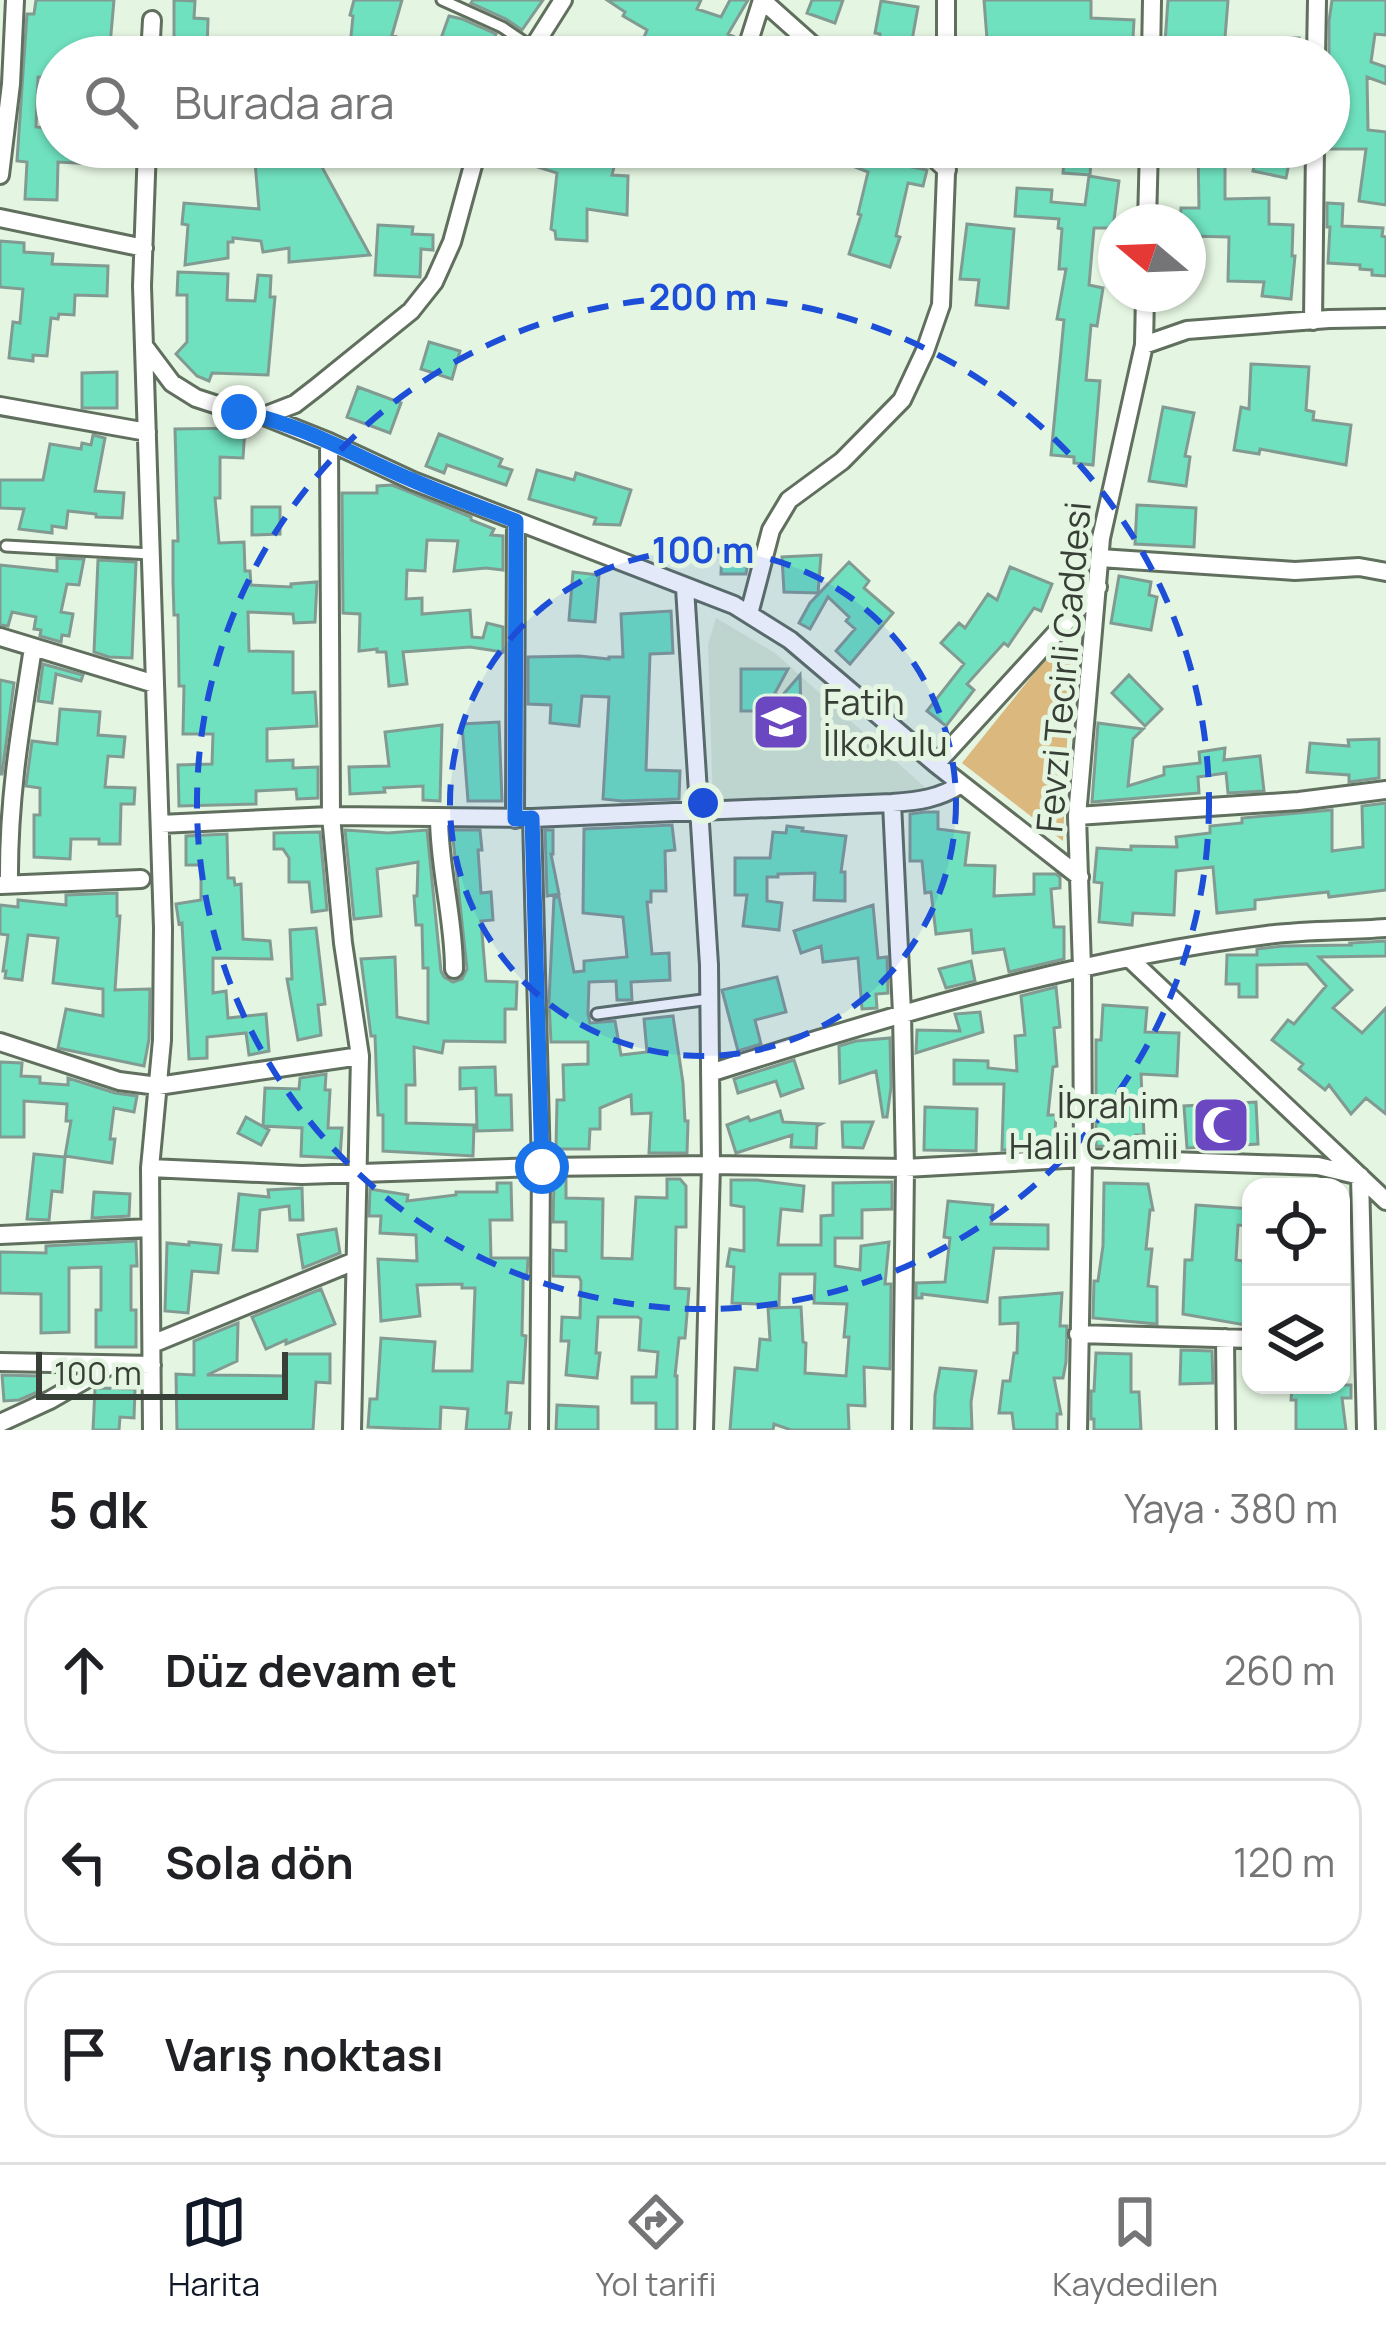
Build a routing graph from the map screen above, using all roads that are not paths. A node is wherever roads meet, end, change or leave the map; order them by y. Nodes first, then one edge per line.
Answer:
1 (15, 0) edge
2 (442, 0) edge
3 (563, 0) edge
4 (762, 0) edge
5 (946, 0) edge
6 (1152, 0) edge
7 (1317, 0) edge
8 (152, 20) dead end
9 (151, 36) edge
10 (512, 36) edge
11 (540, 36) edge
12 (751, 36) edge
13 (802, 36) edge
14 (946, 36) edge
15 (1151, 36) edge
16 (1316, 36) edge
17 (146, 168) edge
18 (472, 168) edge
19 (1148, 168) edge
20 (1315, 168) edge
21 (947, 170) edge
22 (0, 175) edge
23 (1147, 204) edge
24 (0, 218) edge
25 (143, 248) junction
26 (1145, 312) edge
27 (1386, 318) edge
28 (1313, 321) junction
29 (144, 346) junction
30 (1144, 346) junction
31 (0, 406) edge
32 (264, 416) junction
33 (147, 432) junction
34 (329, 442) junction
35 (516, 521) junction
36 (6, 546) dead end
37 (151, 554) junction
38 (1100, 558) junction
39 (1386, 572) edge
40 (1098, 587) junction
41 (686, 588) junction
42 (749, 614) junction
43 (0, 637) edge
44 (33, 648) junction
45 (155, 684) junction
46 (936, 764) junction
47 (961, 784) junction
48 (1386, 790) edge
49 (892, 803) junction
50 (701, 811) junction
51 (331, 816) junction
52 (1077, 816) junction
53 (439, 817) junction
54 (523, 819) junction
55 (160, 824) junction
56 (1080, 878) junction
57 (141, 879) dead end
58 (5, 885) edge
59 (1386, 928) edge
60 (1130, 959) junction
61 (454, 968) dead end
62 (1082, 968) junction
63 (710, 999) junction
64 (902, 1013) junction
65 (597, 1014) dead end
66 (0, 1042) edge
67 (361, 1056) junction
68 (710, 1072) junction
69 (158, 1086) junction
70 (1083, 1158) junction
71 (711, 1165) junction
72 (542, 1167) junction
73 (150, 1168) junction
74 (905, 1168) junction
75 (357, 1173) junction
76 (1360, 1176) junction
77 (1386, 1201) edge
78 (150, 1228) junction
79 (0, 1234) edge
80 (355, 1261) junction
81 (1078, 1334) junction
82 (1225, 1338) junction
83 (1242, 1339) edge
84 (1350, 1342) edge
85 (1364, 1343) junction
86 (152, 1344) junction
87 (0, 1362) edge
88 (113, 1364) junction
89 (152, 1364) junction
90 (0, 1423) edge
91 (152, 1430) edge
92 (352, 1430) edge
93 (539, 1430) edge
94 (704, 1430) edge
95 (902, 1430) edge
96 (1078, 1430) edge
97 (1226, 1430) edge
98 (1366, 1430) edge

1 - 22 street
2 - 10 lane
3 - 11 street
4 - 12 street
4 - 13 street
5 - 14 street
6 - 15 street
7 - 16 street
8 - 9 street
17 - 25 street
18 - 32 street
19 - 23 street
20 - 28 street
21 - 42 street
24 - 25 street
25 - 29 street
26 - 30 street, Fevzi Tecirli Caddesi
27 - 28 street
28 - 30 street
29 - 32 street
29 - 33 street
30 - 38 street, Fevzi Tecirli Caddesi
31 - 33 street
32 - 34 street
33 - 37 street
34 - 35 street
34 - 51 street
35 - 41 street
35 - 54 street
36 - 37 lane
37 - 45 street
38 - 39 street
38 - 40 street, Fevzi Tecirli Caddesi
40 - 46 street
40 - 52 street, Fevzi Tecirli Caddesi
41 - 42 street
41 - 50 street
42 - 46 street
43 - 44 street
44 - 45 street
44 - 58 street
45 - 55 street
46 - 47 street
47 - 49 street
47 - 56 street
48 - 52 street
49 - 50 street
49 - 64 street
50 - 54 street
50 - 63 street
51 - 53 street
51 - 55 street
51 - 67 street
52 - 56 street, Fevzi Tecirli Caddesi
53 - 54 street
53 - 61 street
54 - 72 street
55 - 69 street
56 - 62 street, Fevzi Tecirli Caddesi
57 - 58 street
59 - 60 street
60 - 62 street
60 - 76 street
62 - 64 street
62 - 70 street, Fevzi Tecirli Caddesi
63 - 65 lane
63 - 68 street
64 - 68 street
64 - 74 street
66 - 69 street
67 - 69 street
67 - 75 street
68 - 71 street
69 - 73 street
70 - 74 street
70 - 76 street
70 - 81 street, Fevzi Tecirli Caddesi
71 - 72 street
71 - 74 street
71 - 94 street
72 - 75 street
72 - 93 street
73 - 75 street
73 - 78 street
74 - 95 street
75 - 80 street
76 - 77 street
76 - 85 street
78 - 79 street
78 - 86 street
80 - 86 street
80 - 92 street
81 - 82 street
81 - 96 street, Fevzi Tecirli Caddesi
82 - 83 street
82 - 97 street
84 - 85 street
85 - 98 street
86 - 89 street
87 - 88 street
88 - 89 street
88 - 90 street
89 - 91 street

